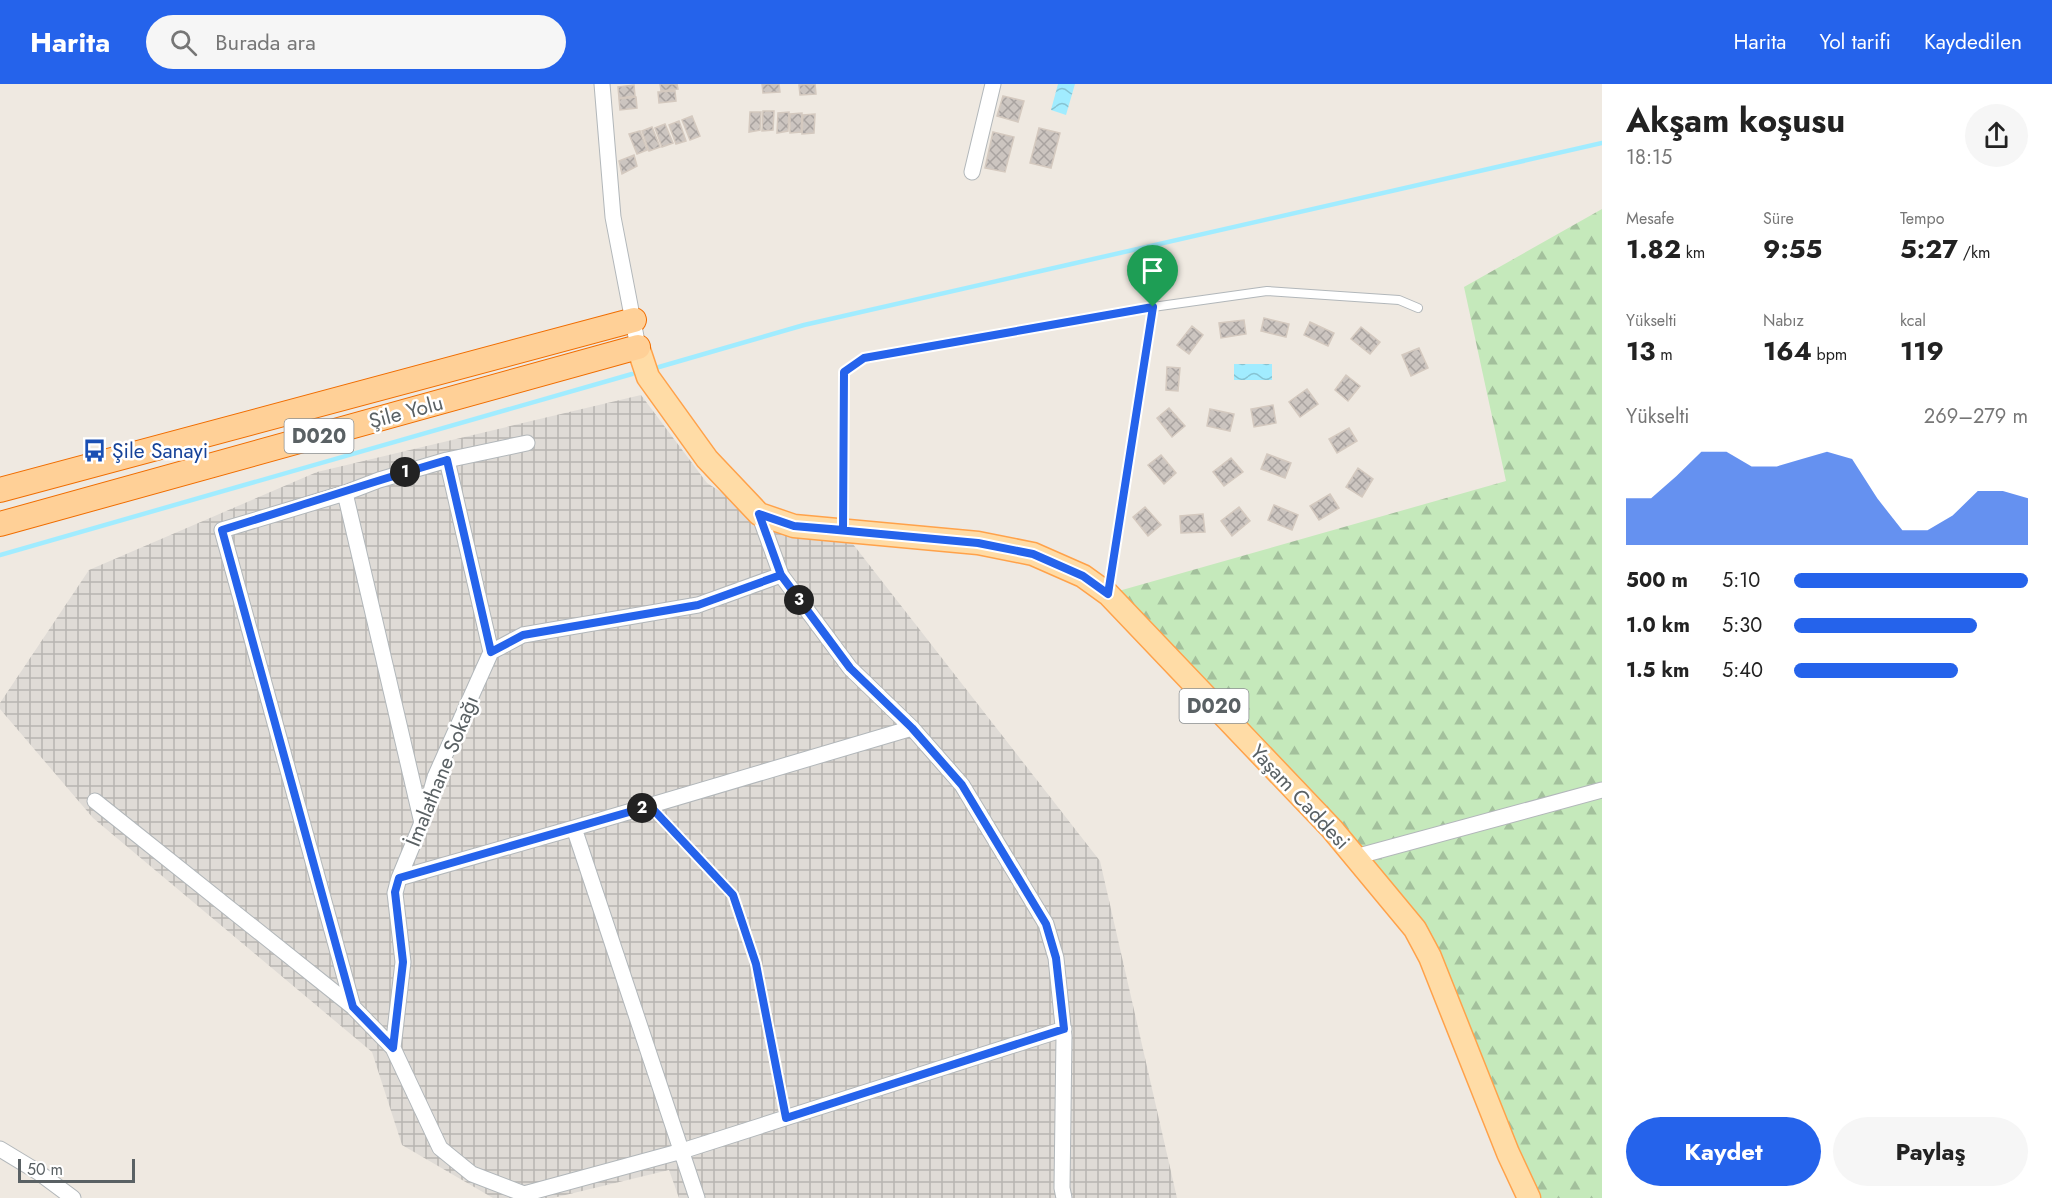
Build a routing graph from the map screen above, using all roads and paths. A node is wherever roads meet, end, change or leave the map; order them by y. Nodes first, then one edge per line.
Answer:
1 (602, 84) edge
2 (993, 84) edge
3 (972, 172) dead end
4 (1153, 307) junction
5 (1418, 308) dead end
6 (634, 320) junction
7 (638, 347) junction
8 (527, 442) dead end
9 (447, 460) junction
10 (0, 490) edge
11 (345, 492) junction
12 (759, 514) junction
13 (0, 524) edge
14 (843, 530) junction
15 (781, 575) junction
16 (1108, 594) junction
17 (491, 652) junction
18 (912, 728) junction
19 (1602, 790) edge
20 (95, 801) dead end
21 (650, 806) junction
22 (422, 824) junction
23 (574, 828) junction
24 (1355, 856) junction
25 (399, 878) junction
26 (353, 1007) junction
27 (1064, 1029) junction
28 (393, 1048) junction
29 (786, 1118) junction
30 (0, 1149) edge
31 (682, 1151) junction
32 (73, 1198) edge
33 (697, 1198) edge
34 (1064, 1198) edge
35 (1529, 1198) edge

1 - 6 street
2 - 3 street
4 - 5 lane
4 - 14 lane
4 - 16 lane
6 - 7 street
6 - 10 highway, Şile Yolu / D020
7 - 12 main road, Yaşam Caddesi / D020
7 - 13 highway, Şile Yolu / D020
8 - 9 street
9 - 11 street
9 - 17 street
11 - 22 street
11 - 26 street
12 - 14 main road, Yaşam Caddesi / D020
12 - 15 street
14 - 16 main road, Yaşam Caddesi / D020
15 - 17 street
15 - 18 street
16 - 24 main road, Yaşam Caddesi / D020
17 - 22 street, İmalathane Sokağı
18 - 21 street
18 - 27 street
19 - 24 street
20 - 26 street
21 - 23 street
21 - 29 lane
22 - 25 street, İmalathane Sokağı
23 - 25 street
23 - 31 street
24 - 35 main road, Yaşam Caddesi / D020
25 - 28 street, İmalathane Sokağı
26 - 28 street
27 - 29 street
27 - 34 street
28 - 31 street
29 - 31 street
30 - 32 street
31 - 33 street

